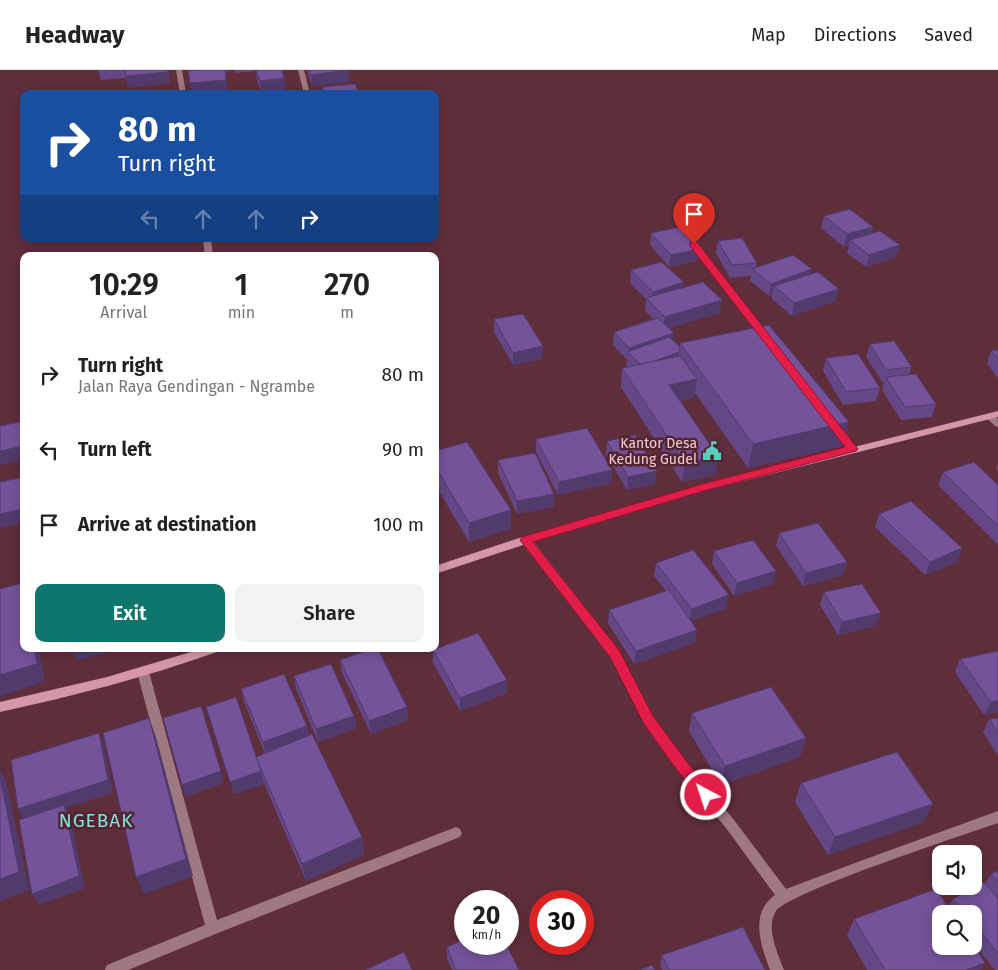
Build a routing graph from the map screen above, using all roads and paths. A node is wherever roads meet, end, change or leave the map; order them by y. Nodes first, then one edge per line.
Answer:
1 (179, 70) edge
2 (301, 70) edge
3 (182, 90) edge
4 (306, 90) edge
5 (694, 244) edge
6 (773, 346) edge
7 (994, 415) edge
8 (828, 417) edge
9 (998, 424) edge
10 (852, 449) junction
11 (526, 540) junction
12 (439, 569) edge
13 (204, 652) edge
14 (143, 672) junction
15 (0, 707) edge
16 (998, 817) edge
17 (456, 833) dead end
18 (784, 897) junction
19 (213, 928) junction
20 (112, 970) edge
21 (777, 970) edge

1 - 3 street
2 - 4 street
5 - 6 street
7 - 9 street
7 - 10 main road
8 - 10 street
10 - 11 main road
11 - 12 main road
11 - 18 street
13 - 14 main road
14 - 15 main road
14 - 19 street
16 - 18 street
17 - 19 street
18 - 21 street
19 - 20 street

